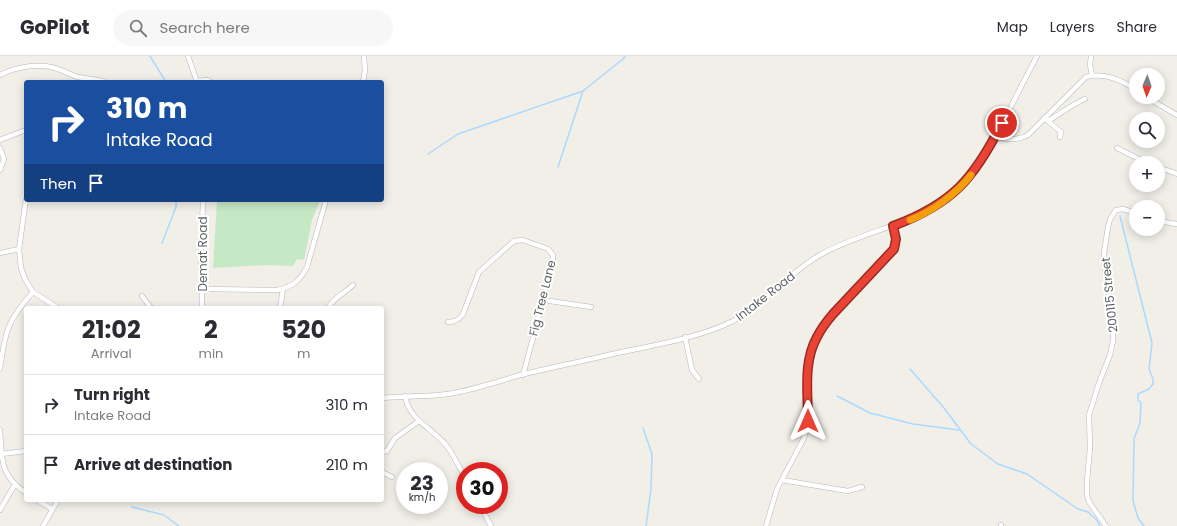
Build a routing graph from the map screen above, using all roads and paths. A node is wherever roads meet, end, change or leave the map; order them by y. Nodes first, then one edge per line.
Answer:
1 (188, 56) edge
2 (364, 56) edge
3 (1036, 56) edge
4 (1092, 56) edge
5 (0, 75) edge
6 (1092, 75) junction
7 (101, 80) edge
8 (197, 80) edge
9 (363, 80) edge
10 (1129, 86) edge
11 (1085, 99) dead end
12 (1158, 104) edge
13 (1177, 115) edge
14 (1046, 120) junction
15 (24, 131) edge
16 (1060, 136) dead end
17 (996, 137) junction
18 (0, 140) edge
19 (0, 148) edge
20 (1117, 148) dead end
21 (1133, 156) edge
22 (0, 170) edge
23 (1165, 170) edge
24 (1177, 174) edge
25 (26, 202) edge
26 (203, 202) edge
27 (325, 202) edge
28 (1129, 211) edge
29 (1165, 222) edge
30 (1177, 224) edge
31 (893, 226) junction
32 (19, 249) junction
33 (0, 253) edge
34 (354, 285) dead end
35 (202, 289) junction
36 (283, 289) junction
37 (33, 292) junction
38 (142, 296) dead end
39 (543, 300) junction
40 (55, 306) edge
41 (150, 306) edge
42 (202, 306) edge
43 (280, 306) edge
44 (329, 306) edge
45 (592, 307) dead end
46 (448, 322) dead end
47 (685, 337) junction
48 (0, 369) edge
49 (523, 375) junction
50 (699, 379) dead end
51 (405, 396) junction
52 (384, 398) edge
53 (419, 421) junction
54 (0, 430) edge
55 (24, 452) edge
56 (384, 452) edge
57 (1, 454) junction
58 (456, 462) edge
59 (384, 473) edge
60 (392, 477) dead end
61 (782, 480) junction
62 (14, 486) junction
63 (862, 487) dead end
64 (24, 492) edge
65 (40, 502) edge
66 (57, 502) edge
67 (52, 509) junction
68 (0, 510) edge
69 (485, 514) edge
70 (43, 526) edge
71 (491, 526) edge
72 (766, 526) edge
73 (1106, 526) edge

1 - 8 street
2 - 9 street
3 - 17 street, Intake Road
4 - 6 street
5 - 7 street
6 - 10 street
6 - 14 street
11 - 14 street
12 - 13 street
14 - 16 street
14 - 17 street
15 - 18 street
17 - 31 street, Intake Road
19 - 22 street
20 - 21 street
23 - 24 street
25 - 32 street
26 - 35 street, Demat Road
27 - 36 street
28 - 73 street, 200115 Street
29 - 30 street
31 - 47 street, Intake Road
31 - 61 street
32 - 33 street
32 - 37 street
34 - 44 street
35 - 36 street
35 - 42 street, Demat Road
36 - 43 street
37 - 40 street
37 - 48 street
38 - 41 street
39 - 45 street
39 - 46 street, Fig Tree Lane
39 - 49 street, Fig Tree Lane
47 - 49 street, Intake Road
47 - 50 street
49 - 51 street, Intake Road
51 - 52 street, Intake Road
51 - 53 street
53 - 56 street
53 - 58 street
54 - 57 street
55 - 57 street
57 - 62 street
59 - 60 street
61 - 63 street
61 - 72 street
62 - 64 street
62 - 68 street
65 - 67 street
66 - 67 street
67 - 70 street
69 - 71 street

